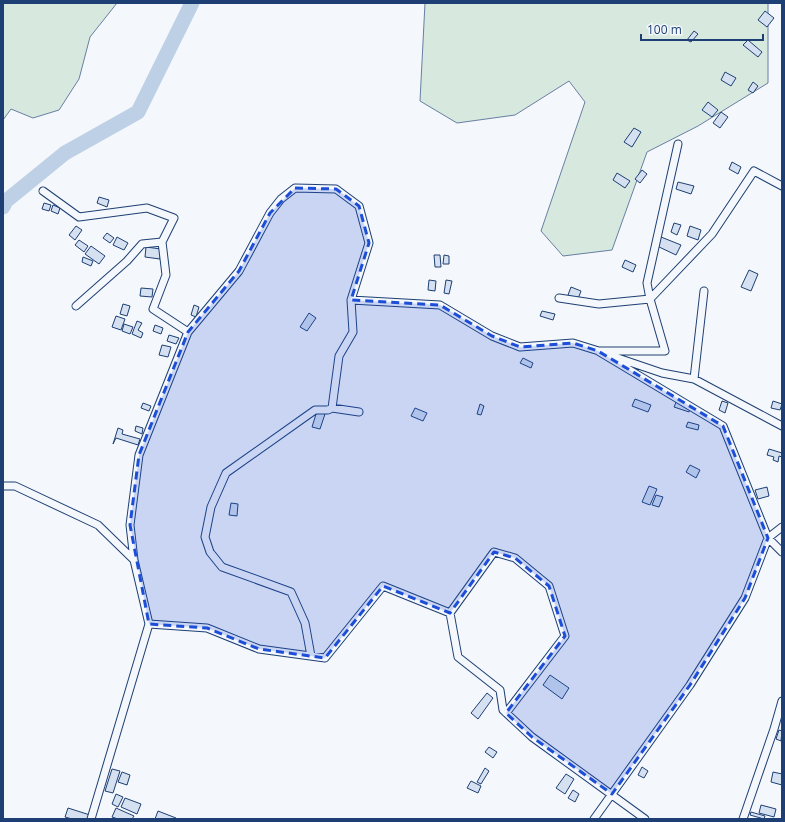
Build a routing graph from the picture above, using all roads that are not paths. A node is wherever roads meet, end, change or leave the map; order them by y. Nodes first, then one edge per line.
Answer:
1 (678, 144) dead end
2 (782, 186) edge
3 (43, 192) dead end
4 (162, 242) junction
5 (704, 291) dead end
6 (559, 298) dead end
7 (650, 299) junction
8 (350, 300) junction
9 (76, 306) dead end
10 (188, 332) junction
11 (598, 351) junction
12 (694, 379) junction
13 (332, 408) junction
14 (360, 412) dead end
15 (782, 426) edge
16 (3, 486) edge
17 (782, 527) edge
18 (768, 538) junction
19 (782, 552) edge
20 (134, 560) junction
21 (450, 613) junction
22 (149, 624) junction
23 (311, 656) junction
24 (782, 701) edge
25 (506, 713) junction
26 (612, 794) junction
27 (91, 819) edge
28 (594, 819) edge
29 (645, 819) edge
30 (743, 819) edge

1 - 7 street
2 - 7 street
3 - 4 street
4 - 9 street
4 - 10 street
5 - 12 street
6 - 7 street
7 - 11 street
8 - 10 street
8 - 11 street
8 - 13 street
10 - 20 street
11 - 12 street
11 - 18 street
12 - 15 street
13 - 14 street
13 - 23 street
16 - 20 street
17 - 18 street
18 - 19 street
18 - 26 street
20 - 22 street
21 - 23 street
21 - 25 street
21 - 25 street
22 - 23 street
22 - 27 street
24 - 30 street
25 - 26 street
26 - 28 street
26 - 29 street

